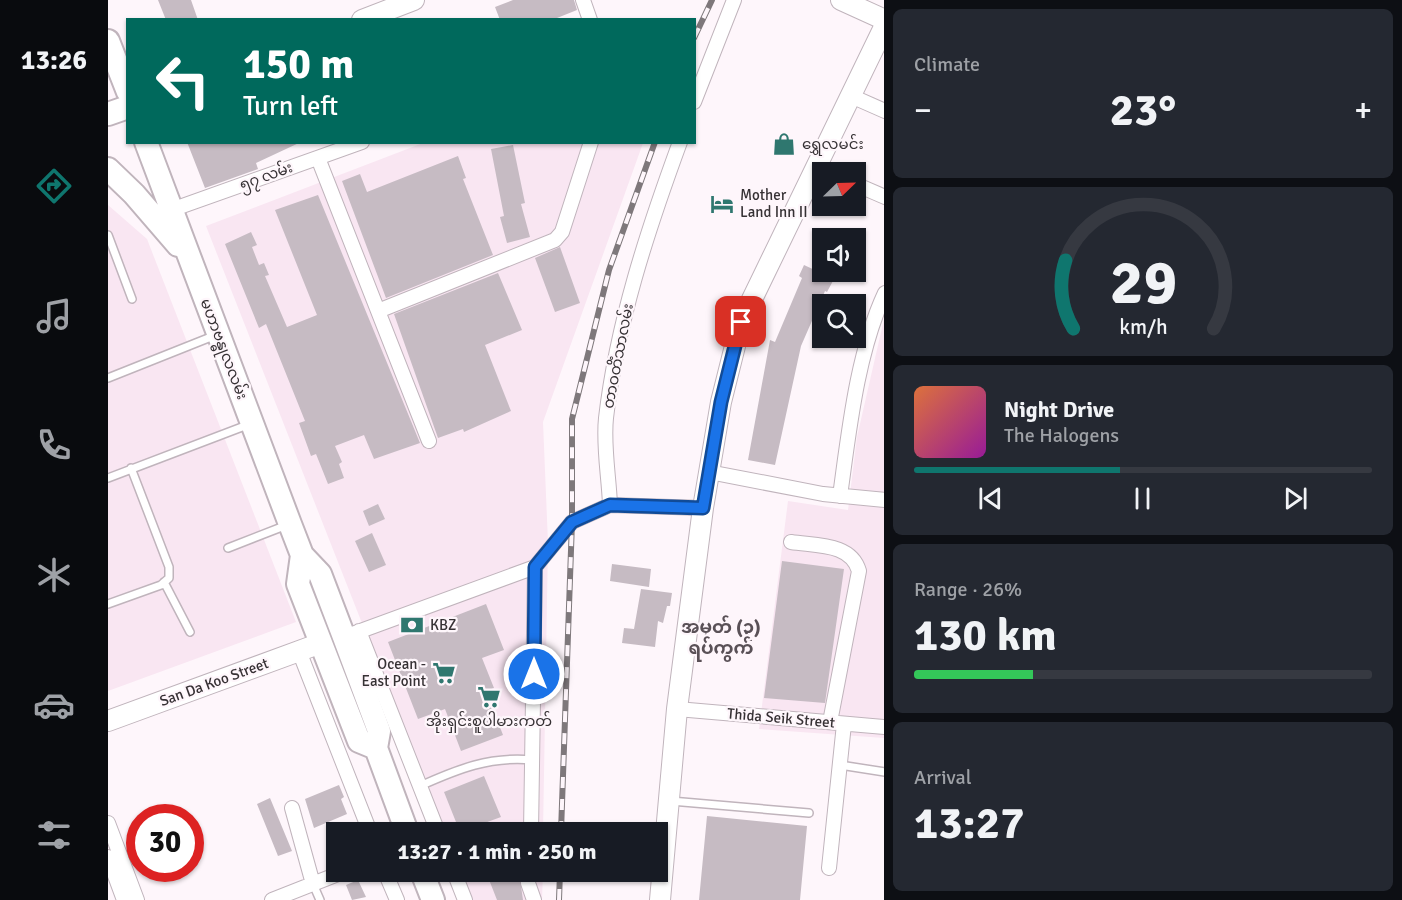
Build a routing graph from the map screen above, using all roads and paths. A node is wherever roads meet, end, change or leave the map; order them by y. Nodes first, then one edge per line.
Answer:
1 (414, 0) edge
2 (583, 0) edge
3 (734, 0) edge
4 (841, 0) edge
5 (367, 18) edge
6 (589, 18) edge
7 (884, 20) edge
8 (884, 27) edge
9 (108, 41) edge
10 (126, 87) edge
11 (851, 96) junction
12 (696, 97) edge
13 (126, 108) edge
14 (884, 111) edge
15 (108, 114) edge
16 (147, 144) edge
17 (356, 144) edge
18 (590, 144) edge
19 (679, 144) edge
20 (318, 158) junction
21 (826, 162) edge
22 (108, 169) edge
23 (866, 189) edge
24 (812, 190) edge
25 (884, 197) edge
26 (171, 210) junction
27 (108, 235) edge
28 (188, 255) junction
29 (884, 295) edge
30 (132, 299) dead end
31 (378, 311) junction
32 (218, 334) junction
33 (108, 378) edge
34 (252, 423) junction
35 (429, 441) dead end
36 (131, 468) junction
37 (709, 472) junction
38 (108, 478) edge
39 (840, 496) junction
40 (884, 500) edge
41 (610, 505) junction
42 (703, 508) junction
43 (290, 524) junction
44 (791, 542) dead end
45 (228, 548) dead end
46 (302, 555) junction
47 (535, 567) junction
48 (164, 582) junction
49 (108, 604) edge
50 (190, 632) dead end
51 (351, 634) junction
52 (321, 643) junction
53 (299, 651) junction
54 (677, 709) junction
55 (108, 721) edge
56 (830, 722) junction
57 (844, 723) junction
58 (884, 727) edge
59 (376, 748) junction
60 (534, 760) junction
61 (840, 765) junction
62 (884, 772) edge
63 (420, 786) junction
64 (669, 801) junction
65 (292, 808) dead end
66 (809, 813) dead end
67 (366, 822) edge
68 (403, 822) edge
69 (434, 822) edge
70 (531, 822) edge
71 (108, 823) edge
72 (111, 843) edge
73 (108, 857) edge
74 (829, 868) dead end
75 (326, 879) edge
76 (390, 882) edge
77 (426, 882) edge
78 (458, 882) edge
79 (528, 882) edge
80 (313, 884) junction
81 (124, 900) edge
82 (137, 900) edge
83 (272, 900) edge
84 (320, 900) edge
85 (397, 900) edge
86 (433, 900) edge
87 (465, 900) edge
88 (534, 900) edge
89 (660, 900) edge

1 - 5 main road
2 - 6 street
3 - 12 street
4 - 7 main road
8 - 11 main road
9 - 10 main road
11 - 14 street
11 - 21 main road
13 - 15 main road
16 - 26 main road, မဟာဗန္ဓုလလမ်း
17 - 20 street, ၅၇ လမ်း
18 - 31 street
19 - 41 street, တာဝတိံသာလမ်း
20 - 26 street, ၅၇ လမ်း
20 - 31 street
22 - 28 main road
23 - 25 street
24 - 37 main road
26 - 28 main road, မဟာဗန္ဓုလလမ်း
27 - 30 lane
28 - 32 main road, မဟာဗန္ဓုလလမ်း
29 - 39 street
31 - 35 street
32 - 33 lane
32 - 34 main road, မဟာဗန္ဓုလလမ်း
34 - 36 lane
34 - 43 main road, မဟာဗန္ဓုလလမ်း
36 - 38 lane
36 - 48 lane
37 - 39 street
37 - 42 main road
39 - 40 street
41 - 42 street
41 - 47 street
42 - 54 main road
43 - 45 lane
43 - 46 main road, မဟာဗန္ဓုလလမ်း
44 - 56 street
46 - 51 main road, မဟာဗန္ဓုလလမ်း
46 - 52 main road, မဟာဗန္ဓုလလမ်း
47 - 51 street
47 - 60 street
48 - 49 lane
48 - 50 lane
51 - 59 main road, မဟာဗန္ဓုလလမ်း
51 - 63 street
52 - 53 main road, San Da Koo Street
52 - 59 main road, မဟာဗန္ဓုလလမ်း
53 - 55 main road, San Da Koo Street
53 - 67 street
54 - 56 street, Thida Seik Street
54 - 64 main road
56 - 57 street, Thida Seik Street
57 - 58 street, Thida Seik Street
57 - 61 street
59 - 68 main road, မဟာဗန္ဓုလလမ်း
60 - 63 lane
60 - 70 street
61 - 62 lane
61 - 74 street
63 - 69 street
64 - 66 lane
64 - 89 main road
65 - 80 street
71 - 72 street
72 - 82 street
73 - 81 street
75 - 80 street
76 - 85 street
77 - 86 main road
78 - 87 street
79 - 88 street
80 - 83 street
80 - 84 lane

